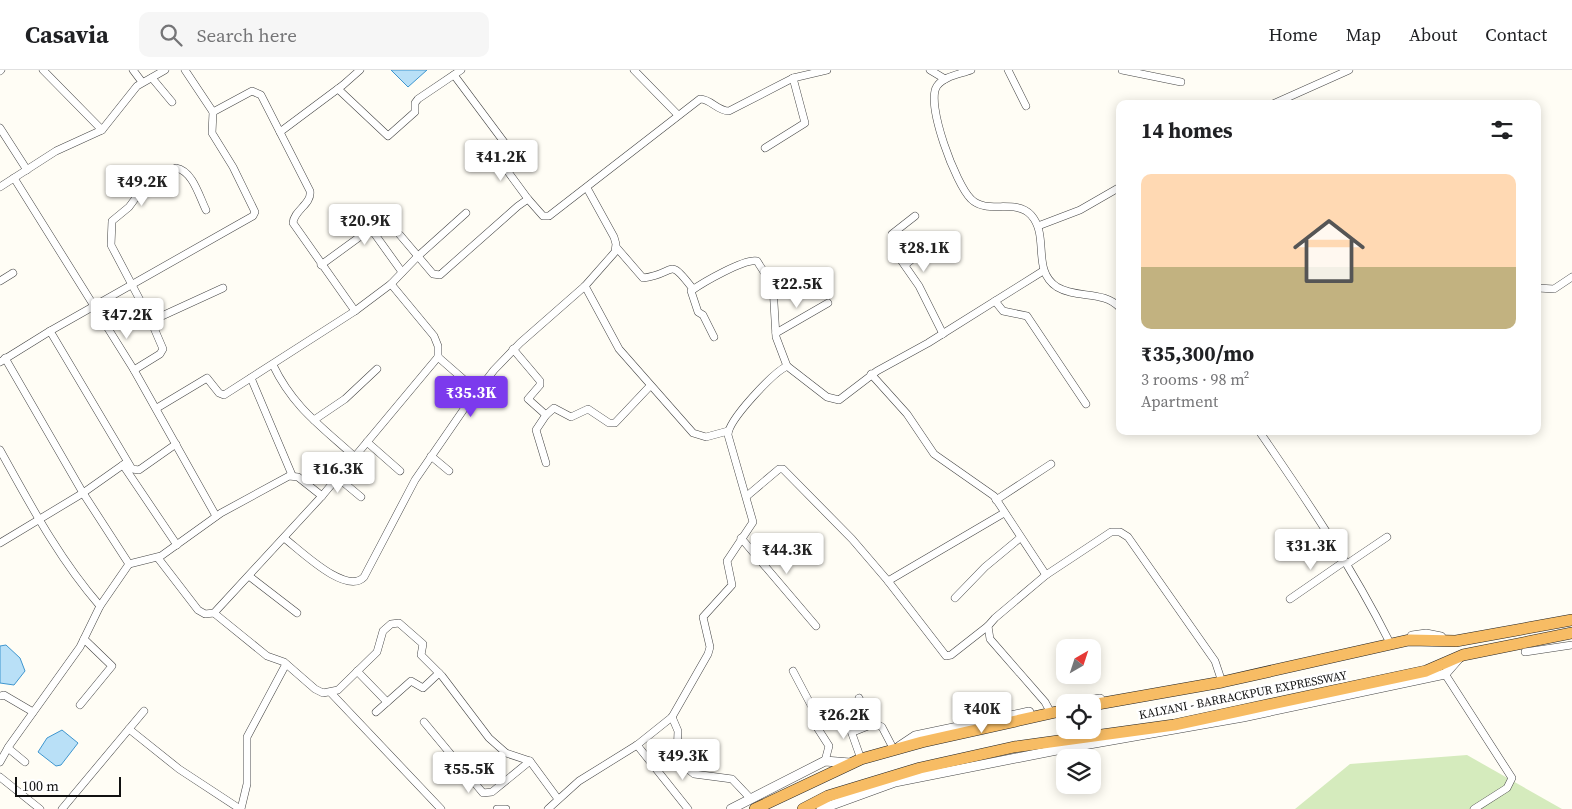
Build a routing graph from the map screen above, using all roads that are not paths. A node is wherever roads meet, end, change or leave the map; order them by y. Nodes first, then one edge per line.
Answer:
1 (44, 70) edge
2 (133, 70) edge
3 (165, 70) edge
4 (185, 70) edge
5 (360, 70) edge
6 (462, 70) edge
7 (634, 70) edge
8 (827, 70) edge
9 (930, 70) edge
10 (971, 70) edge
11 (1008, 70) edge
12 (1122, 70) edge
13 (1349, 70) edge
14 (454, 75) junction
15 (152, 78) junction
16 (793, 78) junction
17 (945, 79) junction
18 (142, 82) junction
19 (1181, 82) dead end
20 (338, 89) junction
21 (1282, 100) edge
22 (172, 102) dead end
23 (1026, 106) dead end
24 (213, 112) junction
25 (678, 115) junction
26 (0, 128) edge
27 (102, 130) junction
28 (280, 132) junction
29 (764, 148) dead end
30 (27, 170) junction
31 (14, 178) junction
32 (0, 187) edge
33 (587, 188) junction
34 (1116, 189) edge
35 (528, 199) junction
36 (206, 210) dead end
37 (466, 213) dead end
38 (915, 216) dead end
39 (1038, 226) junction
40 (400, 235) dead end
41 (935, 241) dead end
42 (616, 248) junction
43 (417, 256) junction
44 (321, 265) junction
45 (905, 265) junction
46 (1043, 271) junction
47 (402, 272) junction
48 (13, 273) dead end
49 (1572, 277) edge
50 (0, 281) edge
51 (131, 284) junction
52 (391, 284) junction
53 (585, 286) junction
54 (223, 288) dead end
55 (1541, 288) edge
56 (693, 289) junction
57 (995, 301) junction
58 (828, 303) dead end
59 (1116, 304) edge
60 (93, 307) junction
61 (355, 311) junction
62 (151, 321) junction
63 (50, 331) junction
64 (776, 333) junction
65 (943, 334) junction
66 (714, 337) dead end
67 (513, 350) junction
68 (438, 356) junction
69 (2, 360) edge
70 (273, 365) junction
71 (787, 366) junction
72 (377, 369) dead end
73 (134, 370) junction
74 (872, 374) junction
75 (251, 378) junction
76 (650, 386) junction
77 (478, 392) junction
78 (1086, 404) dead end
79 (157, 408) junction
80 (546, 415) junction
81 (314, 420) junction
82 (728, 431) junction
83 (1262, 435) edge
84 (368, 442) junction
85 (176, 444) junction
86 (0, 450) edge
87 (355, 456) junction
88 (431, 456) junction
89 (546, 463) dead end
90 (125, 464) junction
91 (1051, 464) dead end
92 (400, 471) dead end
93 (449, 471) dead end
94 (292, 475) junction
95 (337, 477) junction
96 (83, 494) junction
97 (322, 496) junction
98 (747, 496) junction
99 (362, 497) dead end
100 (996, 500) junction
101 (1004, 513) junction
102 (216, 516) junction
103 (38, 520) junction
104 (1387, 537) dead end
105 (284, 538) junction
106 (741, 538) junction
107 (1020, 538) junction
108 (0, 543) edge
109 (177, 545) junction
110 (158, 558) junction
111 (1346, 562) junction
112 (128, 564) junction
113 (1046, 574) junction
114 (249, 576) junction
115 (888, 581) junction
116 (955, 598) dead end
117 (1290, 599) dead end
118 (100, 606) junction
119 (214, 613) junction
120 (297, 613) dead end
121 (1572, 620) edge
122 (816, 626) dead end
123 (988, 626) junction
124 (1572, 633) edge
125 (84, 639) junction
126 (1389, 640) junction
127 (1456, 641) junction
128 (1572, 645) edge
129 (1525, 652) dead end
130 (1463, 654) junction
131 (286, 664) junction
132 (358, 671) junction
133 (793, 671) dead end
134 (439, 673) junction
135 (1444, 674) junction
136 (1222, 679) junction
137 (332, 692) junction
138 (0, 696) edge
139 (859, 698) dead end
140 (1101, 699) edge
141 (387, 702) junction
142 (1101, 703) edge
143 (80, 705) dead end
144 (1056, 708) edge
145 (1050, 710) junction
146 (1056, 710) edge
147 (144, 711) dead end
148 (33, 712) junction
149 (376, 712) dead end
150 (845, 714) dead end
151 (1241, 714) junction
152 (672, 718) junction
153 (424, 722) dead end
154 (873, 724) junction
155 (129, 729) junction
156 (853, 732) junction
157 (637, 746) junction
158 (8, 748) junction
159 (894, 750) junction
160 (861, 759) junction
161 (530, 761) junction
162 (825, 761) junction
163 (0, 762) edge
164 (25, 762) dead end
165 (850, 763) junction
166 (0, 776) edge
167 (750, 798) junction
168 (558, 799) junction
169 (40, 809) edge
170 (62, 809) edge
171 (240, 809) edge
172 (441, 809) edge
173 (497, 809) edge
174 (506, 809) edge
175 (548, 809) edge
176 (688, 809) edge
177 (731, 809) edge
178 (755, 809) edge
179 (802, 809) edge
180 (821, 809) edge
181 (1474, 809) edge

1 - 27 street
2 - 18 street
3 - 15 street
4 - 24 street
5 - 20 street
6 - 14 street
7 - 25 street
8 - 16 street
9 - 17 street
10 - 17 street
11 - 23 street
12 - 19 street
13 - 21 street
14 - 20 street
14 - 35 street
15 - 18 street
15 - 22 street
16 - 25 street
16 - 29 street
17 - 39 street
18 - 27 street
20 - 28 street
24 - 28 street
24 - 51 street
25 - 33 street
26 - 30 street
27 - 30 street
28 - 44 street
30 - 31 street
31 - 32 street
31 - 60 street
33 - 35 street
33 - 42 street
34 - 39 street
35 - 43 street
36 - 51 street
37 - 43 street
38 - 45 street
39 - 46 street
40 - 43 street
41 - 45 street
42 - 53 street
42 - 56 street
43 - 47 street
44 - 47 street
44 - 61 street
45 - 65 street
46 - 57 street
46 - 59 street
47 - 52 street
48 - 50 street
49 - 55 street
51 - 60 street
51 - 62 street
52 - 61 street
52 - 68 street
53 - 67 street
53 - 76 street
54 - 62 street
56 - 64 street
56 - 66 street
57 - 65 street
57 - 78 street
58 - 64 street
60 - 63 street
60 - 73 street
61 - 70 street
62 - 73 street
63 - 69 street
63 - 90 street
64 - 71 street
65 - 74 street
67 - 77 street
67 - 80 street
68 - 77 street
68 - 84 street
69 - 96 street
70 - 75 street
70 - 81 street
71 - 74 street
71 - 82 street
72 - 81 street
73 - 79 street
74 - 100 street
75 - 79 street
75 - 94 street
76 - 80 street
76 - 82 street
77 - 88 street
79 - 85 street
80 - 89 street
81 - 87 street
82 - 98 street
83 - 111 street
84 - 87 street
84 - 92 street
85 - 90 street
85 - 102 street
86 - 103 street
87 - 95 street
88 - 93 street
88 - 105 street
90 - 96 street
90 - 109 street
91 - 100 street
94 - 97 street
94 - 102 street
95 - 97 street
95 - 99 street
96 - 103 street
96 - 112 street
97 - 105 street
98 - 106 street
98 - 115 street
100 - 101 street
101 - 107 street
101 - 115 street
102 - 109 street
103 - 108 street
103 - 118 street
104 - 111 street
105 - 114 street
106 - 122 street
106 - 152 street
107 - 113 street
107 - 116 street
109 - 110 street
110 - 112 street
110 - 119 street
111 - 117 street
111 - 126 street
112 - 118 street
113 - 123 street
113 - 136 street
114 - 119 street
114 - 120 street
115 - 123 street
118 - 125 street
119 - 131 street
121 - 127 highway, KALYANI - BARRACKPUR EXPRESSWAY
123 - 145 street
124 - 130 highway, KALYANI - BARRACKPUR EXPRESSWAY
125 - 143 street
125 - 148 street
126 - 127 street
126 - 136 street
127 - 136 highway, KALYANI - BARRACKPUR EXPRESSWAY
128 - 129 street
130 - 135 street
130 - 151 highway, KALYANI - BARRACKPUR EXPRESSWAY
131 - 137 street
131 - 171 street
132 - 134 street
132 - 137 street
132 - 141 street
133 - 162 street
134 - 141 street
134 - 161 street
135 - 151 street
135 - 181 street
136 - 140 street
136 - 142 highway, KALYANI - BARRACKPUR EXPRESSWAY
137 - 172 street
138 - 148 street
139 - 154 street
141 - 149 street
144 - 145 street
145 - 146 highway
145 - 159 highway
147 - 155 street
148 - 158 street
150 - 156 street
151 - 179 highway, KALYANI - BARRACKPUR EXPRESSWAY
151 - 180 street
152 - 157 street
152 - 167 street
153 - 161 street
154 - 156 street
154 - 159 street
155 - 170 street
155 - 171 street
156 - 160 street
157 - 168 street
157 - 176 street
158 - 163 street
158 - 164 street
159 - 160 highway
160 - 165 highway
161 - 168 street
162 - 165 street
162 - 167 street
165 - 178 highway
166 - 169 street
167 - 177 street
168 - 175 street
173 - 174 street

